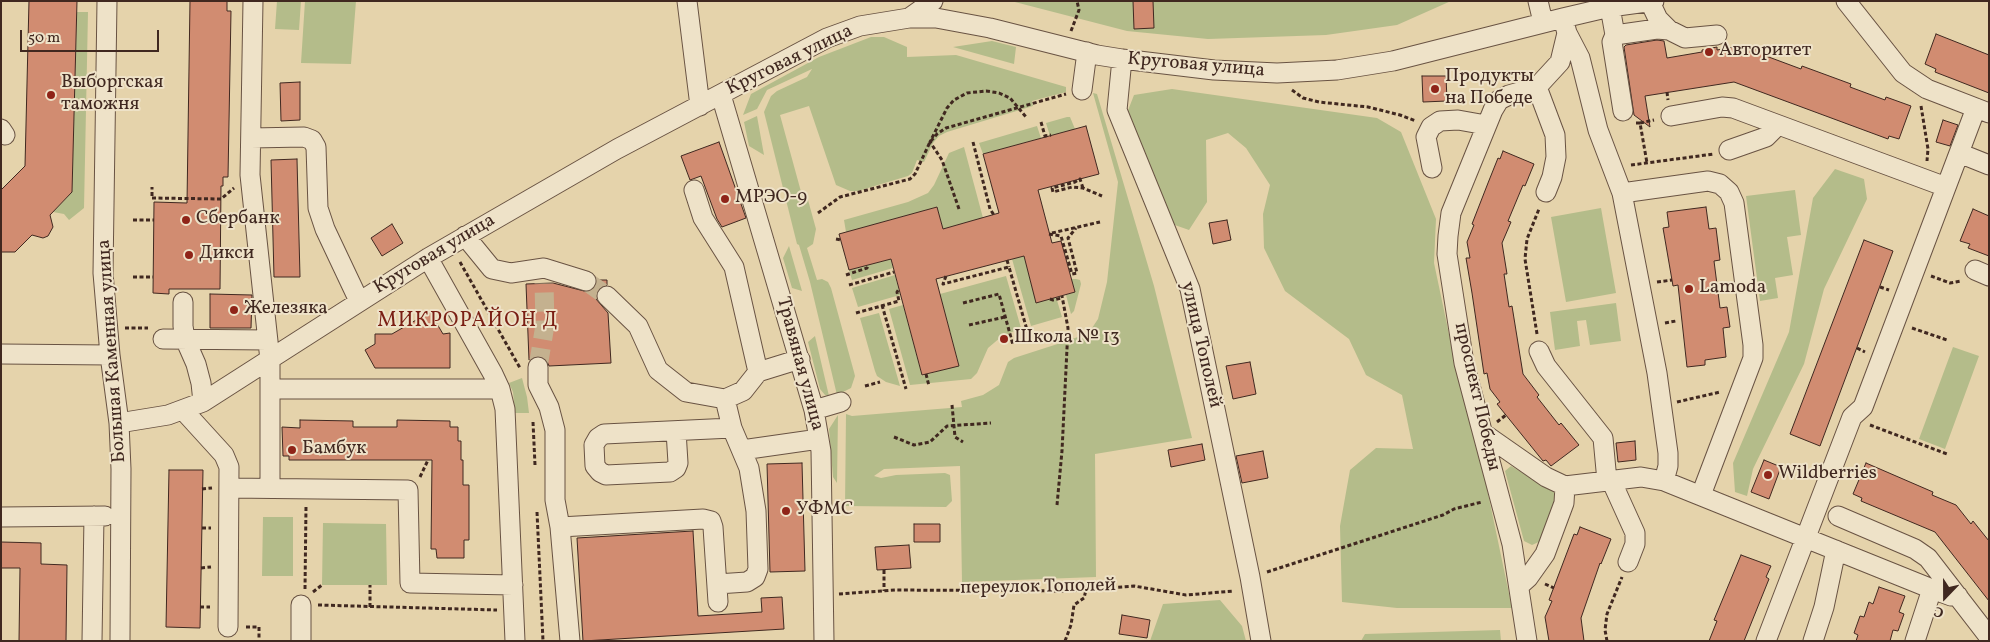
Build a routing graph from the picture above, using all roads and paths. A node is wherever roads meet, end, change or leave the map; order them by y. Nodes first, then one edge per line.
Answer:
1 (107, 1) edge
2 (253, 1) edge
3 (687, 1) edge
4 (933, 1) edge
5 (1538, 1) edge
6 (1654, 1) edge
7 (1846, 1) edge
8 (1650, 2) edge
9 (1610, 7) junction
10 (909, 10) edge
11 (1543, 22) junction
12 (1565, 25) junction
13 (1669, 30) junction
14 (1615, 35) junction
15 (1717, 35) dead end
16 (1087, 52) junction
17 (1122, 59) junction
18 (1277, 73) junction
19 (1922, 85) junction
20 (1537, 87) junction
21 (1075, 91) joint
22 (721, 95) junction
23 (700, 106) junction
24 (1020, 107) junction
25 (1622, 111) dead end
26 (1983, 111) edge
27 (1671, 116) dead end
28 (1026, 117) dead end
29 (1041, 122) dead end
30 (1486, 125) junction
31 (1778, 125) junction
32 (1430, 127) junction
33 (1641, 131) dead end
34 (1051, 135) dead end
35 (251, 138) junction
36 (930, 142) junction
37 (973, 142) dead end
38 (1729, 150) dead end
39 (1959, 153) junction
40 (1693, 157) dead end
41 (1647, 163) junction
42 (1627, 165) dead end
43 (1989, 165) edge
44 (1432, 168) dead end
45 (250, 175) junction
46 (1925, 179) junction
47 (152, 187) dead end
48 (1946, 187) junction
49 (1082, 188) junction
50 (694, 190) dead end
51 (1546, 192) joint
52 (1622, 193) junction
53 (1102, 196) dead end
54 (959, 209) dead end
55 (818, 213) dead end
56 (994, 215) dead end
57 (133, 220) dead end
58 (154, 220) dead end
59 (1100, 222) dead end
60 (1076, 228) junction
61 (465, 236) junction
62 (836, 239) dead end
63 (841, 240) dead end
64 (428, 258) junction
65 (1007, 260) dead end
66 (868, 266) dead end
67 (1009, 267) junction
68 (894, 272) dead end
69 (846, 275) dead end
70 (946, 276) dead end
71 (132, 277) dead end
72 (153, 277) dead end
73 (1672, 280) dead end
74 (586, 281) tunnel mouth
75 (1652, 282) dead end
76 (848, 285) dead end
77 (898, 289) dead end
78 (607, 296) tunnel mouth
79 (1050, 299) dead end
80 (359, 301) junction
81 (183, 302) dead end
82 (963, 303) dead end
83 (882, 305) junction
84 (856, 313) dead end
85 (1005, 317) junction
86 (1676, 321) dead end
87 (1895, 322) junction
88 (1660, 323) dead end
89 (968, 325) dead end
90 (120, 328) dead end
91 (1027, 330) dead end
92 (156, 333) joint
93 (185, 339) junction
94 (268, 340) junction
95 (1947, 340) dead end
96 (1013, 345) dead end
97 (1539, 351) joint
98 (1, 354) edge
99 (110, 355) junction
100 (800, 359) junction
101 (270, 360) junction
102 (538, 366) tunnel mouth
103 (758, 372) junction
104 (926, 374) dead end
105 (880, 382) dead end
106 (864, 386) dead end
107 (929, 386) dead end
108 (1742, 387) junction
109 (906, 388) dead end
110 (271, 389) junction
111 (500, 389) junction
112 (725, 399) junction
113 (1683, 401) dead end
114 (203, 402) junction
115 (841, 402) dead end
116 (952, 405) dead end
117 (183, 410) junction
118 (814, 410) junction
119 (1506, 415) dead end
120 (1502, 418) dead end
121 (1852, 418) junction
122 (119, 423) junction
123 (990, 423) dead end
124 (954, 426) junction
125 (732, 428) junction
126 (676, 431) dead end
127 (1483, 433) junction
128 (894, 437) dead end
129 (819, 439) junction
130 (963, 442) dead end
131 (742, 450) junction
132 (1947, 454) dead end
133 (428, 460) dead end
134 (418, 480) dead end
135 (1609, 481) junction
136 (1664, 481) junction
137 (1565, 486) junction
138 (229, 488) junction
139 (270, 488) junction
140 (306, 489) junction
141 (1701, 496) junction
142 (1500, 498) junction
143 (1057, 505) dead end
144 (94, 516) junction
145 (121, 516) junction
146 (1838, 516) dead end
147 (1, 517) edge
148 (560, 527) junction
149 (1806, 538) junction
150 (1836, 550) junction
151 (1628, 562) joint
152 (884, 570) dead end
153 (1251, 583) junction
154 (370, 585) dead end
155 (513, 585) junction
156 (1547, 585) dead end
157 (1518, 586) junction
158 (1554, 588) dead end
159 (1932, 589) junction
160 (1086, 590) junction
161 (884, 591) junction
162 (831, 594) junction
163 (1958, 596) junction
164 (303, 605) junction
165 (370, 606) junction
166 (500, 610) dead end
167 (228, 626) dead end
168 (1989, 636) edge
169 (92, 641) edge
170 (120, 641) edge
171 (301, 641) edge
172 (515, 641) edge
173 (570, 641) edge
174 (824, 641) edge
175 (1065, 641) edge
176 (1261, 641) edge
177 (1527, 641) edge
178 (1607, 641) edge
179 (1766, 641) edge
180 (1813, 641) edge
181 (1915, 641) edge

1 - 99 street, Большая Каменная улица
2 - 35 street
3 - 23 street
4 - 10 street
5 - 11 street
6 - 8 street, Круговая улица
7 - 19 street
8 - 9 street, Круговая улица
8 - 13 street
9 - 12 street, Круговая улица
9 - 14 street
10 - 16 street, Круговая улица
10 - 22 street, Круговая улица
11 - 12 street, Круговая улица
11 - 18 street, Круговая улица
12 - 20 street
12 - 52 street
13 - 14 street
13 - 15 street
14 - 25 street
16 - 17 street, Круговая улица
16 - 21 street
17 - 18 street, Круговая улица
17 - 153 street, улица Тополей
18 - 32 path
19 - 26 street
19 - 46 path
20 - 30 street, проспект Победы
20 - 51 street
21 - 24 path
22 - 23 street, Круговая улица
22 - 100 street, Травяная улица
23 - 61 street, Круговая улица
24 - 28 path
24 - 36 path
24 - 36 path
26 - 39 street
27 - 31 street
29 - 34 path
30 - 32 street
30 - 127 street, проспект Победы
31 - 38 street
31 - 46 street
32 - 44 street
33 - 41 path
35 - 45 street
35 - 80 street
36 - 54 path
36 - 55 path
37 - 56 path
39 - 43 street
39 - 48 street
40 - 41 path
41 - 42 path
45 - 47 path
45 - 94 street
46 - 48 street
48 - 87 street
49 - 49 path
49 - 53 path
50 - 103 street
51 - 97 path
52 - 108 street
52 - 136 street
57 - 58 path
59 - 60 path
60 - 60 path
61 - 64 street, Круговая улица
61 - 74 street
62 - 63 path
64 - 80 street, Круговая улица
64 - 111 street
65 - 67 path
66 - 69 path
67 - 70 path
67 - 91 path
68 - 76 path
71 - 72 path
73 - 75 path
77 - 83 path
78 - 112 street
79 - 143 path
80 - 101 street, Круговая улица
81 - 93 street
82 - 85 path
83 - 84 path
83 - 109 path
85 - 89 path
85 - 96 path
86 - 88 path
87 - 95 path
87 - 121 street
90 - 92 path
92 - 93 street
93 - 94 street
93 - 114 street
94 - 101 street
97 - 135 street
98 - 99 street
99 - 122 street, Большая Каменная улица
100 - 103 street
100 - 118 street, Травяная улица
101 - 110 street
101 - 114 street, Круговая улица
102 - 148 street
103 - 112 street
104 - 107 path
105 - 106 path
108 - 113 path
108 - 141 street
110 - 111 street
110 - 139 street
111 - 155 street
112 - 125 street
114 - 117 street, Круговая улица
115 - 118 street
116 - 124 path
117 - 122 street, Круговая улица
117 - 138 street
118 - 129 street, Травяная улица
119 - 120 path
121 - 132 path
121 - 149 street
122 - 145 street, Большая Каменная улица
123 - 124 path
124 - 128 path
124 - 130 path
125 - 126 street
125 - 131 street
127 - 137 street
127 - 142 street, проспект Победы
129 - 131 street
129 - 162 street, Травяная улица
131 - 148 street
133 - 134 path
135 - 136 street
135 - 137 street
135 - 151 street
136 - 141 street
137 - 157 street
138 - 139 street
138 - 167 street
139 - 140 street
140 - 155 street
140 - 164 path
141 - 149 street
142 - 153 path, переулок Тополей
142 - 157 street, проспект Победы
144 - 145 street
144 - 147 street
144 - 169 street
145 - 170 street, Большая Каменная улица
146 - 163 street
148 - 173 street
149 - 150 street
149 - 179 street
150 - 159 street
150 - 180 street
151 - 178 path
152 - 161 path
153 - 160 path, переулок Тополей
153 - 176 street, улица Тополей
154 - 165 path
155 - 172 street
156 - 158 path
157 - 177 street, проспект Победы
159 - 163 street
159 - 181 street
160 - 161 path, переулок Тополей
160 - 175 path
161 - 162 path, переулок Тополей
162 - 174 street, Травяная улица
163 - 168 street
164 - 165 path
164 - 171 street
165 - 166 path

